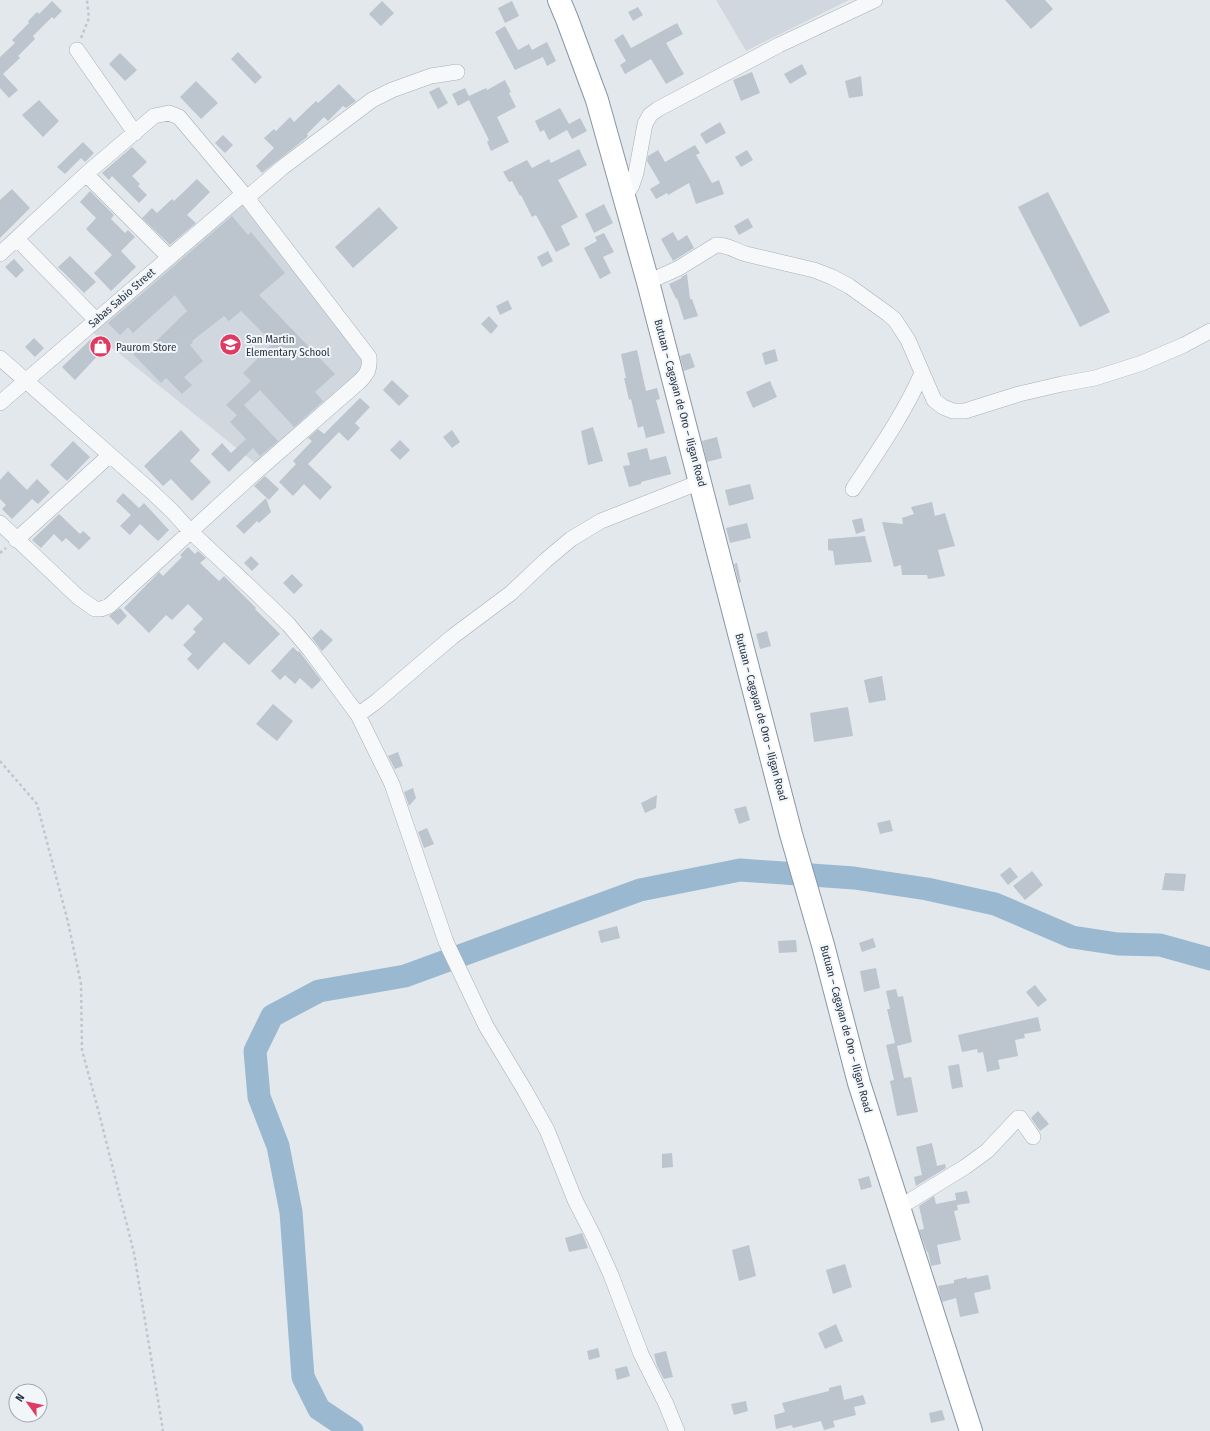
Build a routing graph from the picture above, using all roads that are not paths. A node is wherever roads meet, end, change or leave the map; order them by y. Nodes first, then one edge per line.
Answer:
1 (559, 0) edge
2 (875, 0) edge
3 (77, 50) road end
4 (457, 72) dead end
5 (135, 133) junction
6 (86, 174) junction
7 (245, 196) junction
8 (624, 198) junction
9 (17, 239) junction
10 (0, 254) edge
11 (169, 257) junction
12 (648, 282) junction
13 (96, 320) junction
14 (1210, 331) edge
15 (0, 358) edge
16 (922, 373) junction
17 (26, 382) junction
18 (0, 403) edge
19 (110, 455) junction
20 (700, 482) junction
21 (853, 489) dead end
22 (0, 523) edge
23 (190, 531) junction
24 (16, 540) junction
25 (358, 715) junction
26 (1033, 1137) dead end
27 (899, 1206) junction
28 (677, 1431) edge
29 (971, 1431) edge

1 - 8 highway, Butuan – Cagayan de Oro – Iligan Road
2 - 8 street
3 - 5 street
4 - 7 street, Sabas Sabio Street
5 - 6 street
5 - 7 street
6 - 9 street
6 - 11 street
7 - 11 street, Sabas Sabio Street
7 - 23 street
8 - 12 highway, Butuan – Cagayan de Oro – Iligan Road
9 - 10 street
9 - 13 street
11 - 13 street, Sabas Sabio Street
12 - 16 street
12 - 20 highway, Butuan – Cagayan de Oro – Iligan Road
13 - 17 street, Sabas Sabio Street
14 - 16 street
15 - 17 street
16 - 21 street
17 - 18 street, Sabas Sabio Street
17 - 19 street
19 - 23 street
19 - 24 street
20 - 25 street
20 - 27 highway, Butuan – Cagayan de Oro – Iligan Road
22 - 24 street
23 - 24 street
23 - 25 street
25 - 28 street
26 - 27 street
27 - 29 highway, Butuan – Cagayan de Oro – Iligan Road

